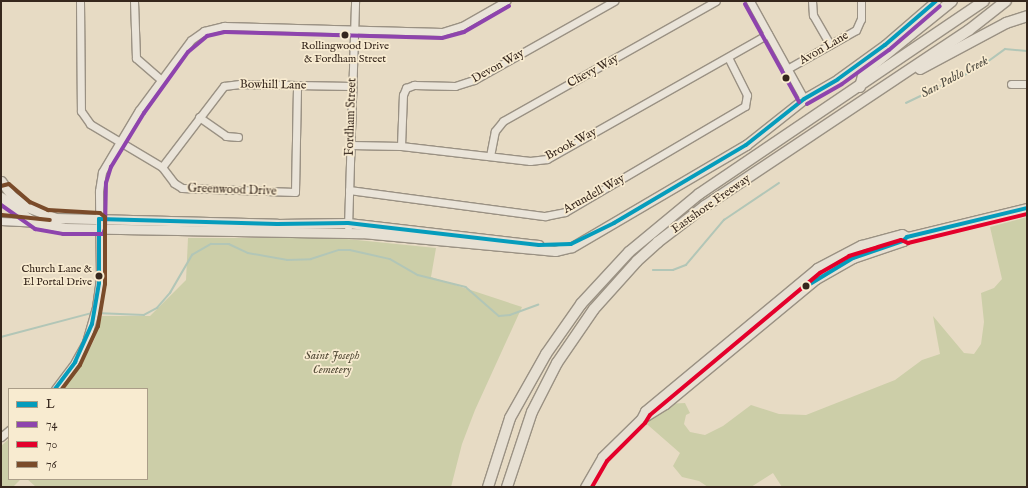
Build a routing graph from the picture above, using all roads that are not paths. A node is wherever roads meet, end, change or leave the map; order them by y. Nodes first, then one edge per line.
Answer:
1 (80, 1) edge
2 (134, 1) edge
3 (355, 1) edge
4 (506, 1) edge
5 (614, 1) edge
6 (716, 1) edge
7 (750, 1) edge
8 (812, 1) edge
9 (861, 1) edge
10 (936, 1) edge
11 (952, 1) edge
12 (984, 1) edge
13 (1006, 1) edge
14 (1027, 16) edge
15 (354, 30) junction
16 (768, 34) junction
17 (830, 44) junction
18 (728, 57) junction
19 (788, 69) junction
20 (161, 80) junction
21 (1011, 84) dead end
22 (1027, 84) edge
23 (297, 85) junction
24 (352, 86) junction
25 (860, 87) junction
26 (875, 91) junction
27 (804, 99) junction
28 (199, 117) junction
29 (238, 137) dead end
30 (119, 141) junction
31 (351, 145) junction
32 (401, 146) junction
33 (490, 156) junction
34 (162, 167) junction
35 (1, 180) edge
36 (349, 190) junction
37 (3, 194) edge
38 (1027, 208) edge
39 (99, 219) junction
40 (1, 221) edge
41 (37, 223) junction
42 (348, 223) junction
43 (99, 229) junction
44 (348, 233) junction
45 (585, 238) junction
46 (56, 388) edge
47 (587, 486) edge
48 (488, 487) edge
49 (507, 487) edge

1 - 30 street, Greenwood Drive
2 - 20 street
3 - 15 street, Fordham Street
4 - 15 street
5 - 32 street, Devon Way
6 - 33 street, Chevy Way
7 - 16 street
8 - 17 street
9 - 17 street, Avon Lane
10 - 27 main road
11 - 25 highway
12 - 25 highway, Eastshore Freeway
13 - 26 highway, Eastshore Freeway
14 - 26 highway
15 - 20 street
15 - 24 street, Fordham Street
16 - 18 street, Brook Way
16 - 19 street
17 - 19 street, Avon Lane
18 - 33 street, Brook Way
18 - 36 street, Arundell Way
19 - 27 street
20 - 30 street
21 - 22 street
23 - 24 street, Bowhill Lane
23 - 28 street, Bowhill Lane
23 - 34 street, Greenwood Drive
24 - 31 street, Fordham Street
25 - 48 highway, Eastshore Freeway
26 - 49 highway, Eastshore Freeway
27 - 45 main road
28 - 29 street
28 - 34 street, Bowhill Lane
30 - 34 street, Greenwood Drive
30 - 39 street
31 - 32 street, Brook Way
31 - 36 street, Fordham Street
32 - 33 street, Brook Way
35 - 37 main road
36 - 42 street, Fordham Street
37 - 39 main road
37 - 41 main road
38 - 47 main road
39 - 42 main road
39 - 43 street
40 - 41 street
41 - 43 main road
42 - 44 street, Fordham Street
42 - 45 main road
43 - 44 main road
43 - 46 street
44 - 45 main road

